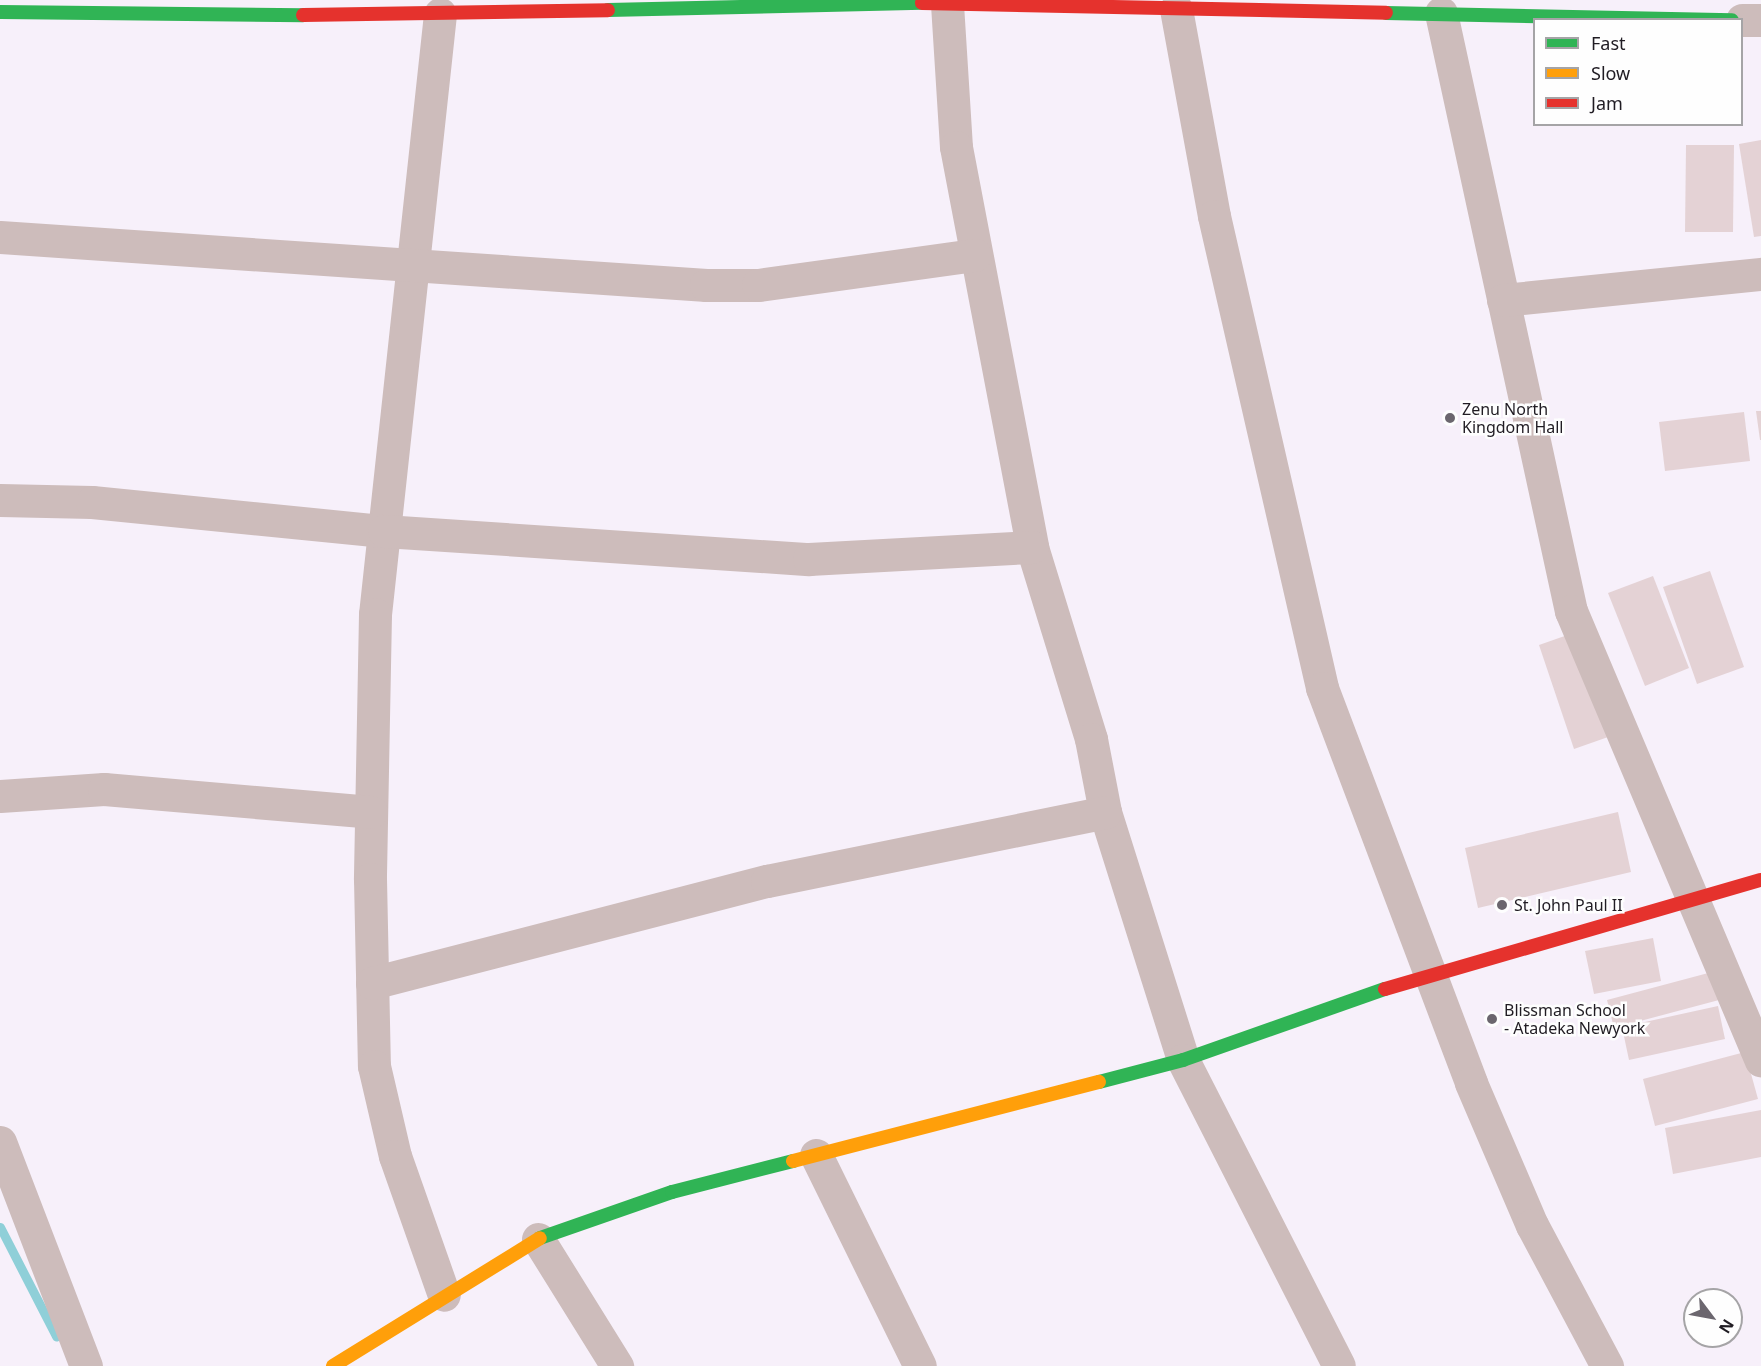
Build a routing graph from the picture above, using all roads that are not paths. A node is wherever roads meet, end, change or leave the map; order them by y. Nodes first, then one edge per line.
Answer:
1 (1068, 3) edge
2 (947, 4) junction
3 (1176, 9) junction
4 (0, 12) edge
5 (1441, 13) junction
6 (440, 14) junction
7 (1649, 18) edge
8 (1743, 20) edge
9 (1761, 20) edge
10 (0, 237) edge
11 (975, 255) junction
12 (413, 265) junction
13 (1761, 274) edge
14 (1503, 300) junction
15 (0, 500) edge
16 (384, 531) junction
17 (1032, 547) junction
18 (0, 796) edge
19 (371, 812) junction
20 (1105, 812) junction
21 (1761, 880) edge
22 (1695, 899) junction
23 (1429, 974) junction
24 (372, 983) junction
25 (1183, 1060) junction
26 (1761, 1060) edge
27 (0, 1142) edge
28 (816, 1155) junction
29 (538, 1239) junction
30 (444, 1295) junction
31 (86, 1366) edge
32 (333, 1366) edge
33 (617, 1366) edge
34 (920, 1366) edge
35 (1338, 1366) edge
36 (1607, 1366) edge

1 - 2 street
1 - 3 street
2 - 6 street
2 - 11 street
3 - 5 street
3 - 23 street
4 - 6 street
5 - 7 street
5 - 14 street
6 - 12 street
8 - 9 street
10 - 12 street
11 - 12 street
11 - 17 street
12 - 16 street
13 - 14 street
14 - 22 street
15 - 16 street
16 - 17 street
16 - 19 street
17 - 20 street
18 - 19 street
19 - 24 street
20 - 24 street
20 - 25 street
21 - 22 street
22 - 23 street
22 - 26 street
23 - 25 street
23 - 36 street
24 - 30 street
25 - 28 street
25 - 35 street
27 - 31 street
28 - 29 street
28 - 34 street
29 - 30 street
29 - 33 street
30 - 32 street

